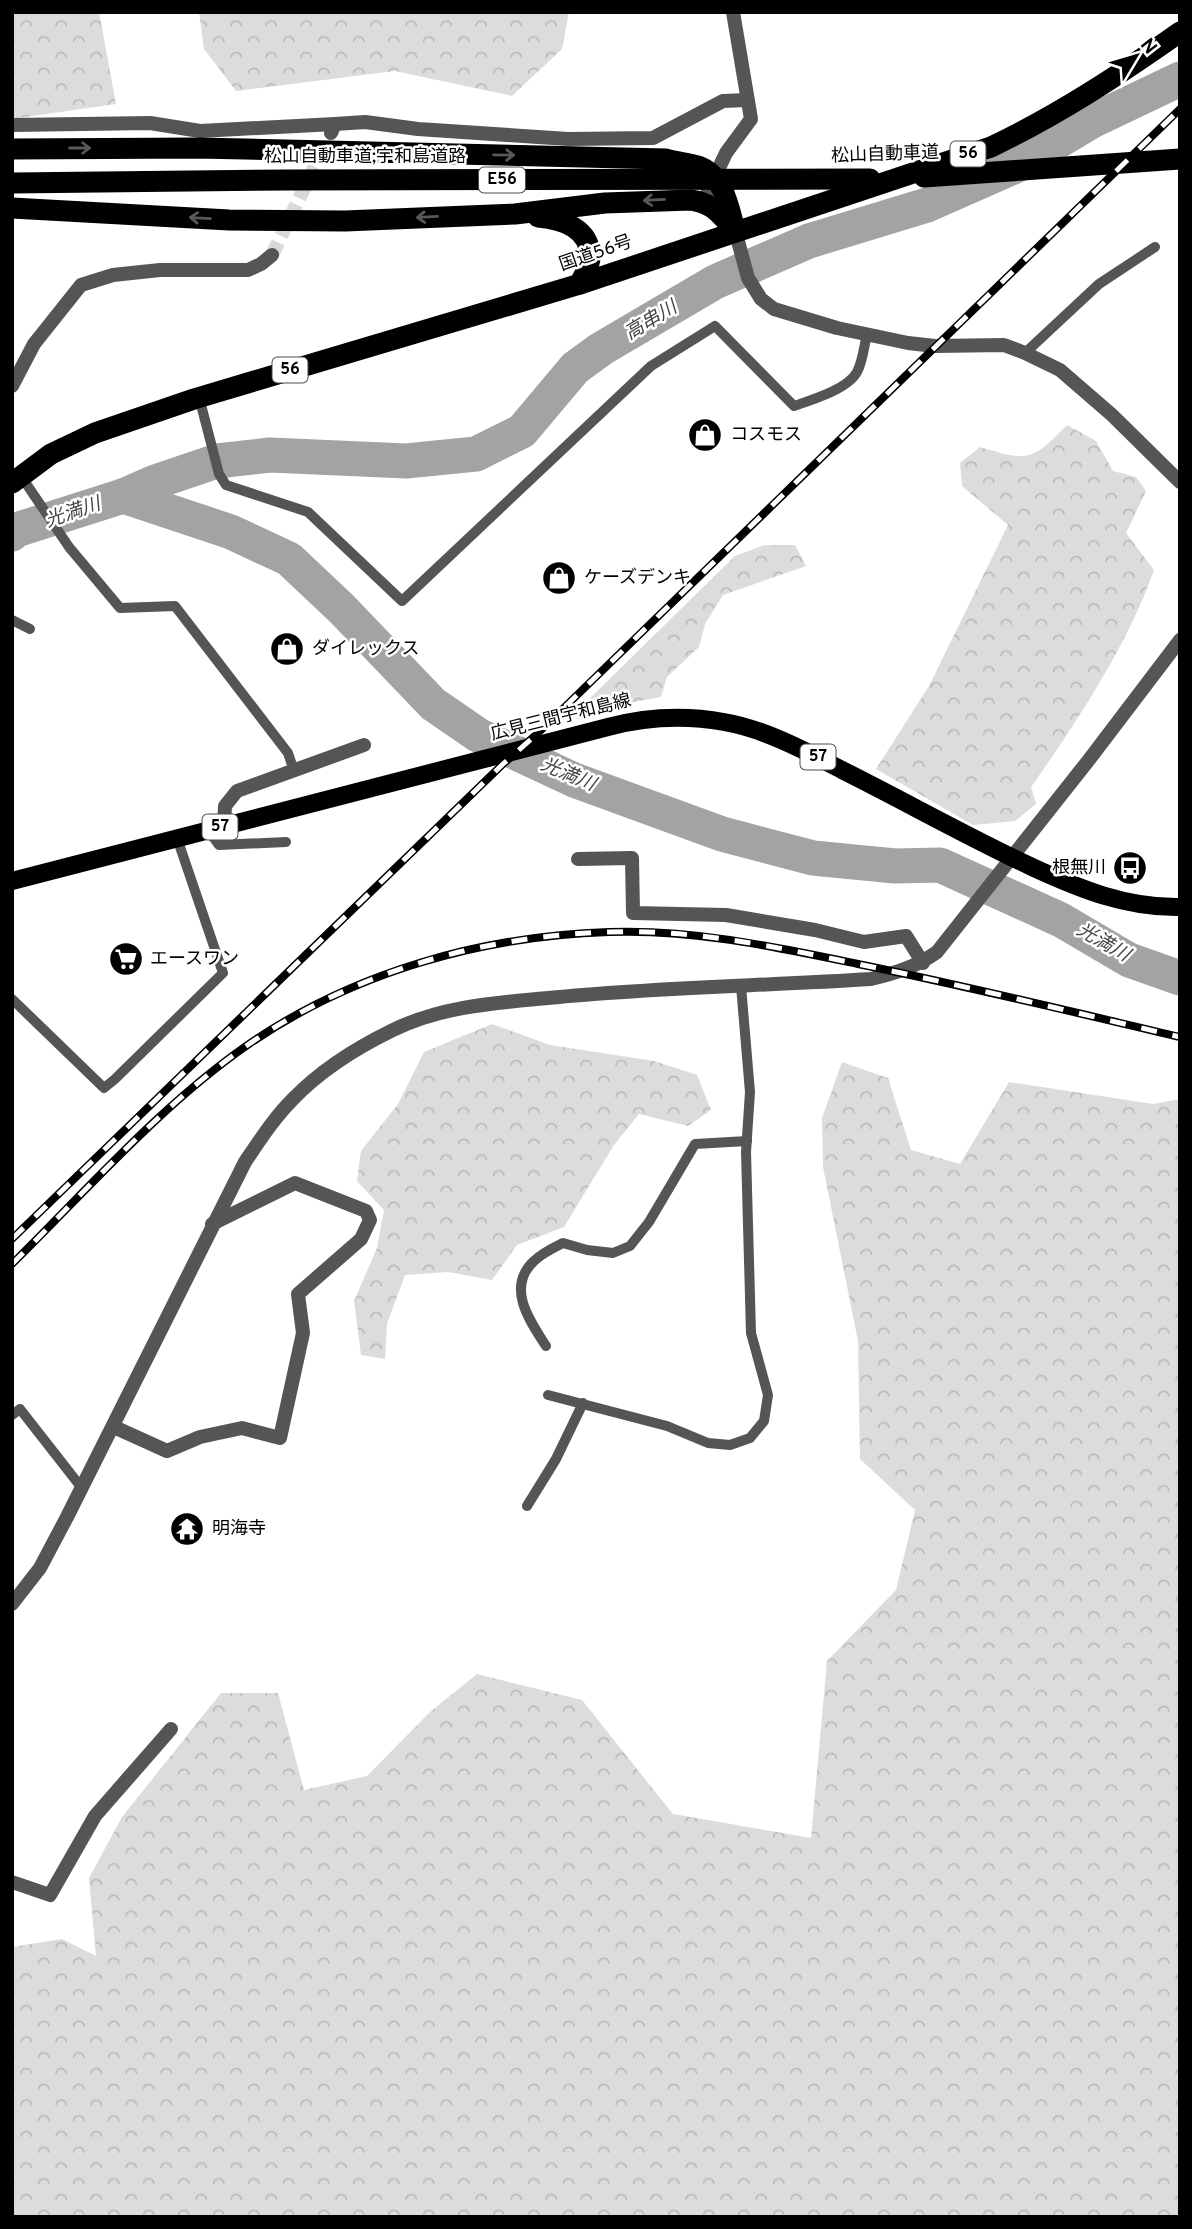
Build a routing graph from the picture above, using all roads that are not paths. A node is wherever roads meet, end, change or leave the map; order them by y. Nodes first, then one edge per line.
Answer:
1 (733, 12) edge
2 (1180, 32) edge
3 (747, 100) junction
4 (12, 125) edge
5 (12, 149) edge
6 (1180, 159) edge
7 (717, 178) junction
8 (12, 183) edge
9 (703, 202) junction
10 (12, 208) edge
11 (515, 214) junction
12 (735, 230) junction
13 (1155, 247) dead end
14 (272, 255) tunnel mouth
15 (580, 284) junction
16 (867, 334) junction
17 (1025, 353) junction
18 (12, 386) edge
19 (199, 397) junction
20 (17, 479) edge
21 (1180, 482) edge
22 (12, 620) edge
23 (30, 629) dead end
24 (1180, 640) edge
25 (364, 745) dead end
26 (294, 771) junction
27 (216, 828) junction
28 (177, 838) junction
29 (286, 842) dead end
30 (1011, 857) junction
31 (578, 859) dead end
32 (12, 881) edge
33 (1180, 907) edge
34 (923, 963) junction
35 (741, 986) junction
36 (12, 999) edge
37 (747, 1141) junction
38 (212, 1224) junction
39 (546, 1346) dead end
40 (548, 1395) dead end
41 (583, 1403) junction
42 (12, 1415) edge
43 (114, 1427) junction
44 (81, 1488) junction
45 (527, 1506) dead end
46 (12, 1604) edge
47 (171, 1729) dead end
48 (12, 1882) edge

1 - 3 street
2 - 12 highway, 国道56号 / 56
3 - 4 street
3 - 7 street
5 -> 7 highway
6 - 7 highway, 松山自動車道 / E56
7 - 8 highway, 松山自動車道;宇和島道路 / E56
7 - 9 street
7 - 12 highway
9 -> 11 highway
9 - 12 highway
11 -> 10 highway
11 - 15 highway
12 - 15 highway, 国道56号 / 56
12 - 16 street
13 - 17 lane
14 - 18 street
15 - 19 highway, 国道56号 / 56
16 - 17 street
16 - 19 lane
17 - 21 street
19 - 20 highway, 国道56号 / 56
20 - 26 lane
22 - 23 lane
24 - 30 street
25 - 26 street
26 - 27 street
27 - 28 main road, 広見三間宇和島線 / 57
27 - 29 lane
27 - 30 main road, 広見三間宇和島線 / 57
28 - 32 main road, 広見三間宇和島線 / 57
28 - 36 lane
30 - 33 main road, 広見三間宇和島線 / 57
30 - 34 street
31 - 34 street
34 - 35 street
35 - 37 lane
35 - 38 street
37 - 39 lane
37 - 41 lane
38 - 43 street
38 - 43 street
40 - 41 lane
41 - 45 lane
42 - 44 lane
43 - 44 street
44 - 46 street
47 - 48 street

